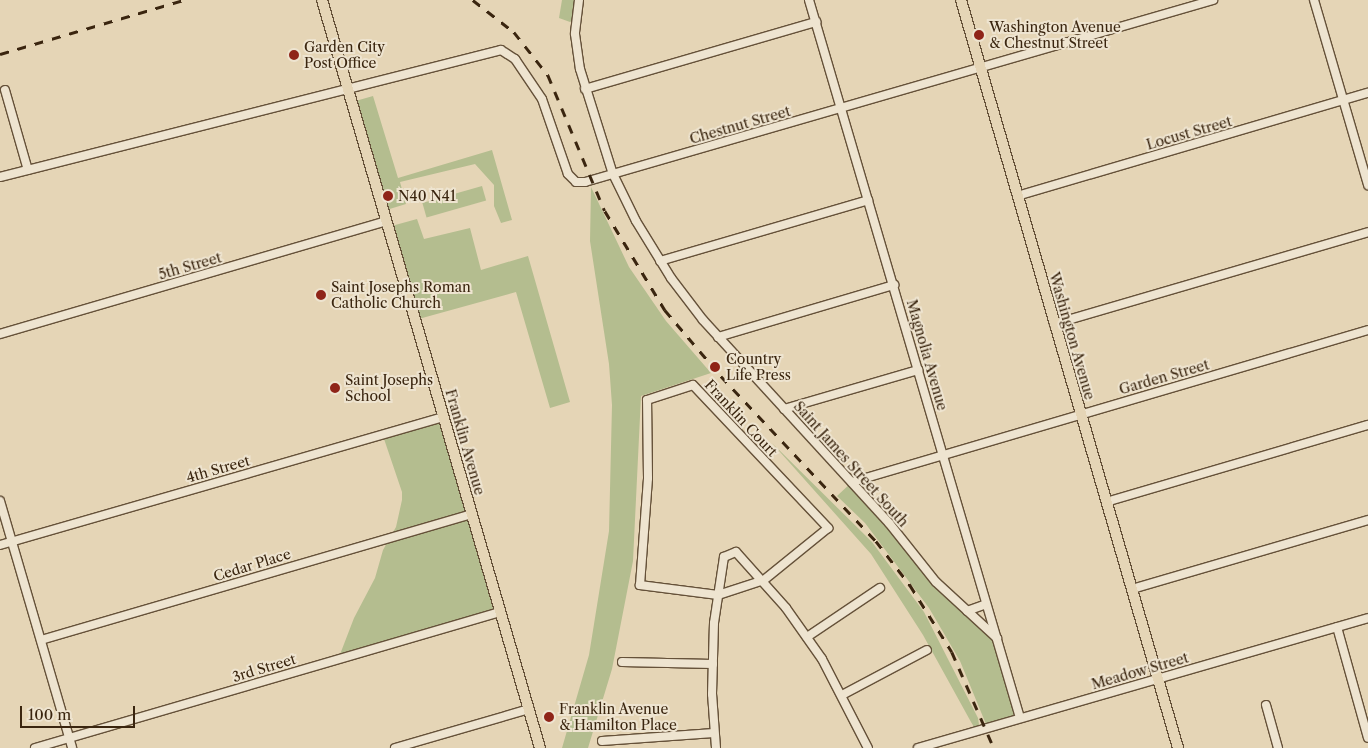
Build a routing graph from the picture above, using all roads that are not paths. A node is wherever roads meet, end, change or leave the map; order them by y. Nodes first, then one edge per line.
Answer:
1 (322, 0) edge
2 (587, 0) edge
3 (809, 0) edge
4 (961, 0) edge
5 (1213, 0) edge
6 (1314, 0) edge
7 (579, 1) edge
8 (816, 22) junction
9 (980, 68) junction
10 (348, 89) junction
11 (585, 89) junction
12 (6, 90) dead end
13 (1368, 93) edge
14 (1343, 100) junction
15 (842, 109) junction
16 (28, 170) junction
17 (614, 174) junction
18 (0, 177) edge
19 (1368, 185) edge
20 (1017, 196) junction
21 (868, 200) junction
22 (386, 221) junction
23 (1368, 232) edge
24 (660, 261) junction
25 (894, 285) junction
26 (1054, 324) junction
27 (1368, 330) edge
28 (0, 334) edge
29 (718, 337) junction
30 (918, 370) junction
31 (784, 409) junction
32 (1081, 415) junction
33 (443, 417) junction
34 (1368, 425) edge
35 (943, 455) junction
36 (852, 482) junction
37 (0, 501) edge
38 (1106, 502) junction
39 (472, 514) junction
40 (1368, 520) edge
41 (12, 542) junction
42 (0, 545) edge
43 (764, 580) junction
44 (880, 588) dead end
45 (1132, 590) junction
46 (718, 596) junction
47 (986, 604) junction
48 (967, 611) junction
49 (500, 612) junction
50 (1368, 618) edge
51 (1337, 627) junction
52 (807, 637) junction
53 (997, 638) junction
54 (40, 640) junction
55 (927, 650) dead end
56 (622, 662) dead end
57 (713, 664) junction
58 (1158, 680) junction
59 (842, 695) junction
60 (1266, 705) dead end
61 (529, 709) junction
62 (1020, 718) junction
63 (1366, 720) edge
64 (714, 733) junction
65 (69, 738) junction
66 (1368, 738) edge
67 (602, 741) dead end
68 (35, 748) edge
69 (72, 748) edge
70 (395, 748) edge
71 (540, 748) edge
72 (716, 748) edge
73 (868, 748) edge
74 (918, 748) edge
75 (1178, 748) edge
76 (1278, 748) edge

1 - 10 main road, Franklin Avenue
2 - 7 street
3 - 8 street, Magnolia Avenue
4 - 9 main road, Washington Avenue
5 - 9 street, Chestnut Street
6 - 14 street
7 - 11 street, Saint James Street South
8 - 11 street
8 - 15 street, Magnolia Avenue
9 - 15 street, Chestnut Street
9 - 20 main road, Washington Avenue
10 - 16 street
10 - 17 street, Chestnut Street
10 - 22 main road, Franklin Avenue
11 - 17 street, Saint James Street South
12 - 16 street
13 - 14 street, Locust Street
14 - 19 street
14 - 20 street, Locust Street
15 - 17 street, Chestnut Street
15 - 21 street, Magnolia Avenue
16 - 18 street
17 - 24 street, Saint James Street South
20 - 26 main road, Washington Avenue
21 - 24 street
21 - 25 street, Magnolia Avenue
22 - 28 street, 5th Street
22 - 33 main road, Franklin Avenue
23 - 26 street
24 - 29 street, Saint James Street South
25 - 29 street
25 - 30 street, Magnolia Avenue
26 - 32 main road, Washington Avenue
27 - 32 street, Garden Street
29 - 31 street, Saint James Street South
30 - 31 street
30 - 35 street, Magnolia Avenue
31 - 36 street, Saint James Street South
32 - 35 street, Garden Street
32 - 38 main road, Washington Avenue
33 - 39 main road, Franklin Avenue
33 - 41 street, 4th Street
34 - 38 street
35 - 36 street, Garden Street
35 - 47 street, Magnolia Avenue
36 - 48 street, Saint James Street South
37 - 41 street
38 - 45 main road, Washington Avenue
39 - 49 main road, Franklin Avenue
39 - 54 street, Cedar Place
40 - 45 street
41 - 42 street, 4th Street
41 - 54 street
43 - 46 street
43 - 46 street
43 - 46 street, Franklin Court
43 - 52 street
44 - 52 street
45 - 58 main road, Washington Avenue
46 - 57 street
47 - 48 street
47 - 53 street, Magnolia Avenue
48 - 53 street, Saint James Street South
49 - 61 main road, Franklin Avenue
49 - 65 street, 3rd Street
50 - 51 street, Meadow Street
51 - 58 street, Meadow Street
51 - 63 street
52 - 59 street
53 - 62 street, Magnolia Avenue
54 - 65 street
55 - 59 street
56 - 57 street
57 - 64 street
58 - 62 street, Meadow Street
58 - 75 main road, Washington Avenue
59 - 73 street
60 - 76 street
61 - 70 street
61 - 71 main road, Franklin Avenue
62 - 74 street, Meadow Street
63 - 66 street
64 - 67 street
64 - 72 street
65 - 68 street, 3rd Street
65 - 69 street

